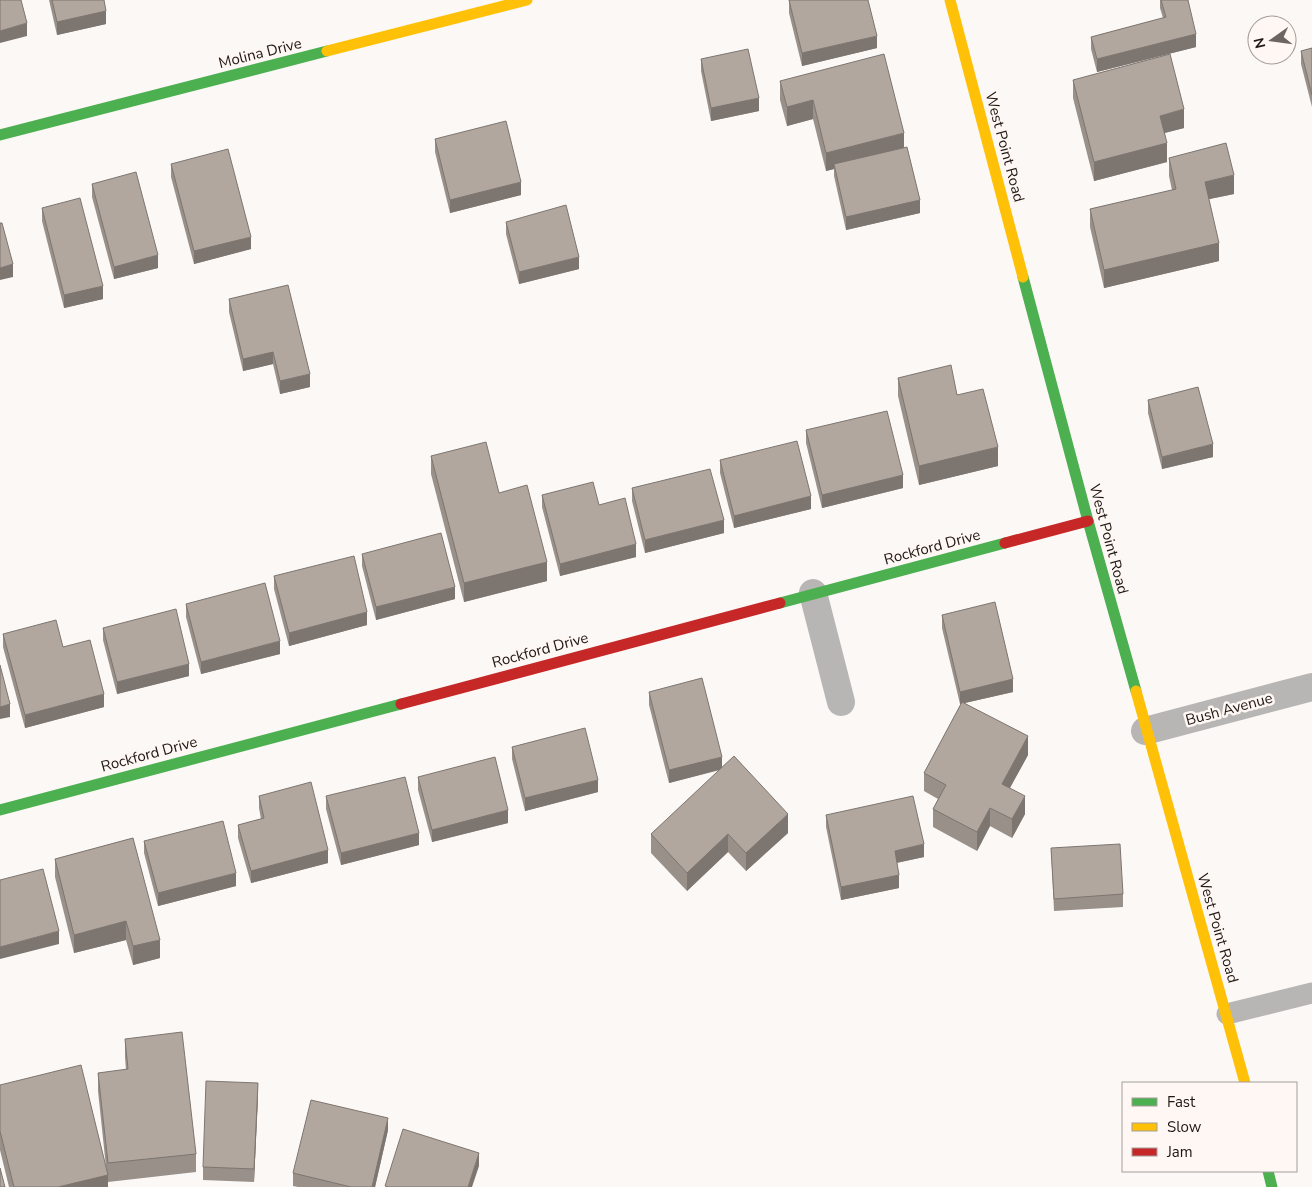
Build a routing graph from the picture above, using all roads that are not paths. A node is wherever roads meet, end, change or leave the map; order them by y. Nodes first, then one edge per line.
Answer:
1 (527, 0) edge
2 (950, 0) edge
3 (0, 136) edge
4 (1088, 521) junction
5 (813, 593) junction
6 (1312, 688) edge
7 (841, 702) dead end
8 (1145, 731) junction
9 (0, 810) edge
10 (1312, 993) edge
11 (1227, 1014) junction
12 (1245, 1082) edge
13 (1268, 1172) edge
14 (1272, 1187) edge

1 - 3 street, Molina Drive
2 - 4 street, West Point Road
4 - 5 street, Rockford Drive
4 - 8 street, West Point Road
5 - 7 street
5 - 9 street, Rockford Drive
6 - 8 street, Bush Avenue
8 - 11 street, West Point Road
10 - 11 lane
11 - 12 street, West Point Road
13 - 14 street

